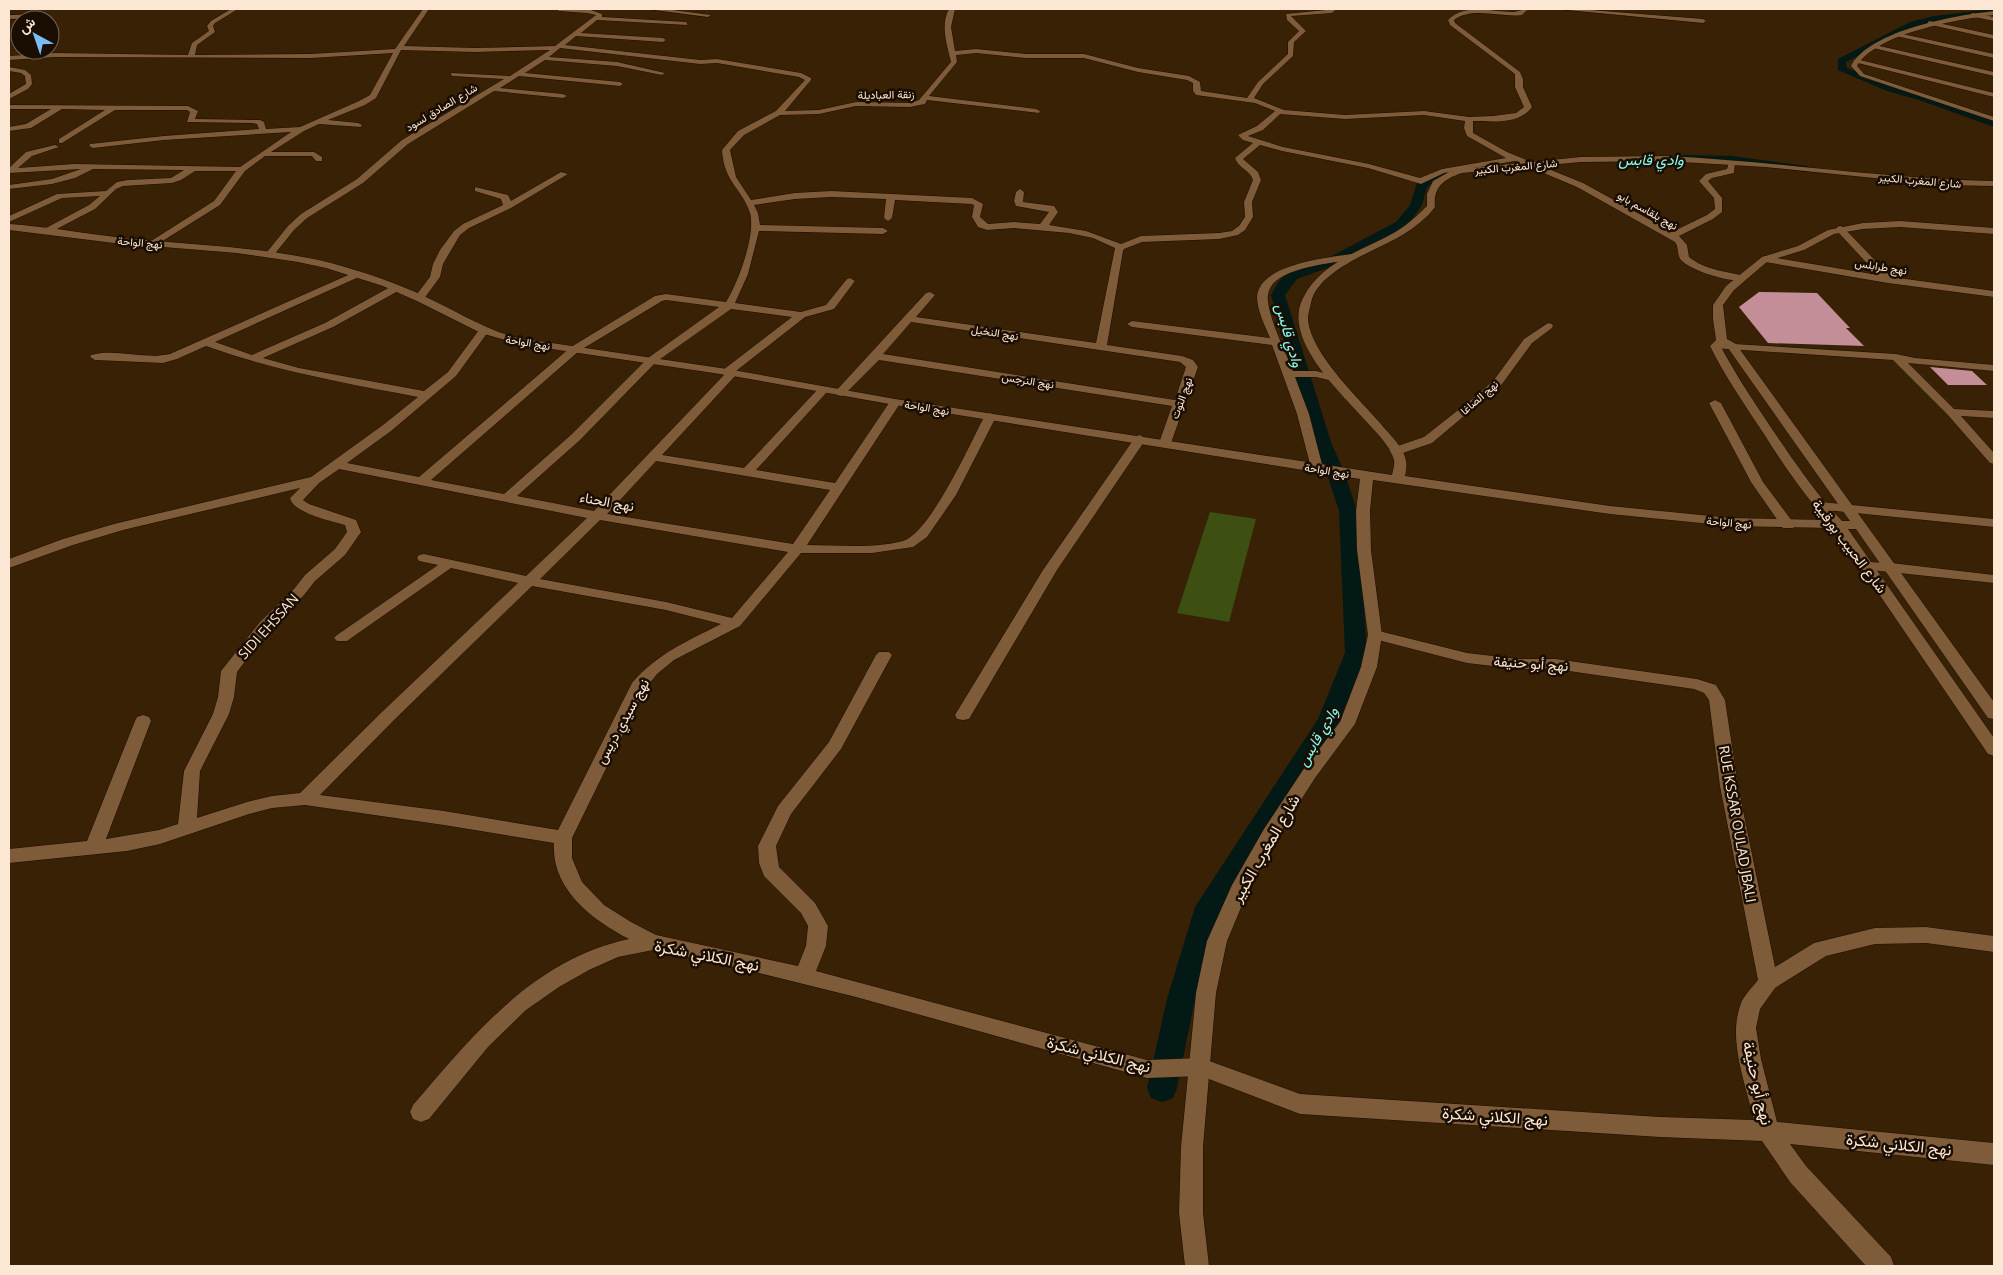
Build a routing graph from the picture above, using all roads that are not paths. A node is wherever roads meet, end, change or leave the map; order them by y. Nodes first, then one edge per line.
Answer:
1 (235, 9) edge
2 (426, 9) edge
3 (559, 9) edge
4 (650, 9) edge
5 (952, 9) edge
6 (1333, 9) edge
7 (1525, 9) edge
8 (1560, 9) edge
9 (682, 10) edge
10 (1592, 10) edge
11 (1994, 12) edge
12 (600, 14) junction
13 (708, 15) dead end
14 (1972, 15) junction
15 (1994, 19) edge
16 (1703, 21) dead end
17 (1937, 21) junction
18 (1929, 23) junction
19 (686, 24) dead end
20 (575, 34) junction
21 (1898, 35) junction
22 (1994, 36) edge
23 (663, 40) dead end
24 (557, 47) junction
25 (1875, 47) junction
26 (399, 49) junction
27 (952, 53) junction
28 (1994, 56) edge
29 (191, 57) junction
30 (9, 58) edge
31 (543, 58) junction
32 (1856, 61) junction
33 (9, 69) edge
34 (662, 73) dead end
35 (453, 74) dead end
36 (1994, 74) edge
37 (516, 76) junction
38 (620, 84) dead end
39 (9, 88) edge
40 (26, 88) junction
41 (494, 89) junction
42 (1994, 95) edge
43 (563, 96) dead end
44 (9, 97) edge
45 (925, 98) junction
46 (1249, 100) junction
47 (9, 107) edge
48 (59, 108) junction
49 (113, 108) junction
50 (1036, 111) dead end
51 (1279, 112) junction
52 (779, 113) junction
53 (1469, 119) junction
54 (1994, 119) edge
55 (315, 122) junction
56 (358, 125) dead end
57 (9, 129) edge
58 (301, 129) junction
59 (263, 131) junction
60 (1257, 143) junction
61 (93, 146) dead end
62 (263, 154) junction
63 (319, 158) dead end
64 (1514, 159) junction
65 (1732, 164) junction
66 (1533, 165) junction
67 (93, 166) junction
68 (193, 168) junction
69 (242, 169) junction
70 (10, 171) edge
71 (564, 174) dead end
72 (1994, 184) edge
73 (9, 187) edge
74 (478, 189) dead end
75 (1020, 192) dead end
76 (109, 193) junction
77 (891, 198) junction
78 (749, 203) junction
79 (508, 206) junction
80 (888, 218) dead end
81 (9, 219) edge
82 (9, 227) edge
83 (754, 228) junction
84 (1042, 228) junction
85 (1840, 229) junction
86 (49, 230) junction
87 (883, 231) dead end
88 (1994, 231) edge
89 (1672, 236) junction
90 (154, 244) junction
91 (1120, 247) junction
92 (270, 254) junction
93 (1350, 258) junction
94 (1765, 259) junction
95 (358, 274) junction
96 (1741, 278) junction
97 (1888, 280) junction
98 (850, 281) dead end
99 (396, 288) junction
100 (1994, 294) edge
101 (930, 295) dead end
102 (419, 298) junction
103 (729, 305) junction
104 (801, 315) junction
105 (909, 319) junction
106 (1132, 324) dead end
107 (1548, 326) dead end
108 (483, 332) junction
109 (1277, 342) junction
110 (206, 343) junction
111 (1725, 347) junction
112 (1101, 348) junction
113 (575, 349) junction
114 (876, 356) junction
115 (95, 358) dead end
116 (252, 359) junction
117 (1182, 359) joint
118 (652, 360) junction
119 (1905, 361) junction
120 (1994, 368) edge
121 (730, 372) junction
122 (1288, 374) junction
123 (1333, 378) junction
124 (823, 390) junction
125 (840, 393) junction
126 (427, 395) junction
127 (895, 402) junction
128 (1715, 403) dead end
129 (1179, 404) junction
130 (1951, 412) junction
131 (1994, 414) edge
132 (990, 417) junction
133 (1140, 439) junction
134 (1165, 443) junction
135 (1396, 451) junction
136 (653, 457) junction
137 (1994, 460) edge
138 (338, 465) junction
139 (1317, 468) junction
140 (747, 472) junction
141 (1367, 476) junction
142 (1398, 479) junction
143 (315, 480) junction
144 (422, 481) junction
145 (838, 487) junction
146 (506, 498) junction
147 (1820, 506) junction
148 (1849, 510) junction
149 (597, 516) junction
150 (1994, 522) edge
151 (1838, 524) junction
152 (1788, 525) junction
153 (1861, 525) junction
154 (797, 548) junction
155 (424, 558) dead end
156 (9, 564) edge
157 (447, 565) junction
158 (1866, 566) junction
159 (1891, 567) junction
160 (1994, 579) edge
161 (528, 581) junction
162 (735, 623) junction
163 (1375, 635) junction
164 (342, 638) dead end
165 (884, 655) dead end
166 (1689, 683) joint
167 (1994, 714) edge
168 (963, 715) dead end
169 (143, 720) dead end
170 (1994, 750) edge
171 (305, 799) junction
172 (187, 828) junction
173 (563, 838) junction
174 (94, 847) junction
175 (9, 856) edge
176 (653, 942) junction
177 (1994, 944) edge
178 (804, 976) junction
179 (1768, 982) junction
180 (1201, 1067) junction
181 (422, 1112) dead end
182 (1768, 1131) junction
183 (1994, 1154) edge
184 (1196, 1266) edge
185 (1882, 1266) edge

1 - 29 street
2 - 26 street
3 - 12 street
4 - 9 street
5 - 27 street
6 - 46 street
7 - 53 street
8 - 10 street
9 - 13 street
10 - 16 street
11 - 14 street
12 - 19 street
12 - 20 street, شارع الصادق لسود
14 - 15 street
14 - 17 street
17 - 18 street
17 - 22 street
18 - 21 street
18 - 22 street
20 - 23 street
20 - 24 street, شارع الصادق لسود
21 - 25 street
21 - 28 street
24 - 26 street
24 - 31 street, شارع الصادق لسود
24 - 52 street
25 - 32 street
25 - 36 street
26 - 29 street
26 - 55 street
27 - 45 street, زنقة العباديلة
27 - 46 street
29 - 30 street
31 - 34 street
31 - 37 street, شارع الصادق لسود
32 - 42 street
32 - 54 street
33 - 40 street
35 - 37 street
37 - 38 street
37 - 41 street, شارع الصادق لسود
39 - 40 street
40 - 44 street
41 - 43 street
41 - 92 street, شارع الصادق لسود
45 - 50 street
45 - 52 street, زنقة العباديلة
46 - 51 street
47 - 48 street
48 - 49 street
48 - 57 street
49 - 59 street
49 - 70 street
51 - 53 street
51 - 60 street
52 - 78 street
53 - 64 street, نهج بلقاسم بابو
55 - 56 street
55 - 58 street
58 - 59 street
58 - 62 street
59 - 61 street
60 - 64 street
60 - 91 street
62 - 63 street
62 - 69 street
64 - 66 street, نهج بلقاسم بابو
65 - 66 street, شارع المغرب الكبير
65 - 72 street, شارع المغرب الكبير
65 - 89 street
66 - 89 street, نهج بلقاسم بابو
66 - 93 street, شارع المغرب الكبير
67 - 68 street
67 - 70 street
67 - 73 street
68 - 69 street
68 - 76 street
69 - 90 street
71 - 79 street
74 - 79 street
75 - 84 street
76 - 81 street
76 - 86 street
77 - 78 street
77 - 80 street
77 - 84 street
78 - 83 street
79 - 102 street
82 - 86 street, نهج الواحة
83 - 87 street
83 - 103 street
84 - 91 street
85 - 88 street, شارع الحبيب بورقيبة
85 - 94 street, شارع الحبيب بورقيبة
85 - 97 street
86 - 90 street, نهج الواحة
89 - 96 street, نهج بلقاسم بابو
90 - 92 street, نهج الواحة
91 - 112 street
92 - 95 street, نهج الواحة
93 - 109 street
93 - 123 street, شارع المغرب الكبير
94 - 96 street, شارع الحبيب بورقيبة
94 - 97 street, نهج طرابلس
95 - 99 street, نهج الواحة
95 - 110 street
96 - 111 street, شارع الحبيب بورقيبة
97 - 100 street, نهج طرابلس
98 - 104 street
99 - 102 street, نهج الواحة
99 - 116 street
101 - 105 street
102 - 108 street, نهج الواحة
103 - 104 street
103 - 113 street
103 - 118 street
104 - 121 street
105 - 112 street, نهج النخيل
105 - 114 street
106 - 109 street
107 - 135 street, نهج الصاغا
108 - 113 street, نهج الواحة
108 - 126 street, SIDI EHSSAN
109 - 122 street
110 - 115 street
110 - 116 street
111 - 119 street
111 - 147 street, شارع الحبيب بورقيبة
111 - 148 street, شارع الحبيب بورقيبة
112 - 117 street, نهج النخيل
113 - 118 street, نهج الواحة
113 - 144 street
114 - 125 street
114 - 129 street, نهج النرجس
116 - 126 street
117 - 129 street, نهج التوت
118 - 121 street, نهج الواحة
118 - 146 street
119 - 120 street
119 - 130 street
121 - 124 street, نهج الواحة
121 - 136 street
122 - 123 street
122 - 139 street
123 - 135 street, شارع المغرب الكبير
124 - 125 street, نهج الواحة
124 - 140 street
125 - 127 street, نهج الواحة
126 - 138 street, SIDI EHSSAN
127 - 132 street, نهج الواحة
127 - 145 street, نهج سيدي دريس
128 - 152 street
129 - 134 street, نهج التوت
130 - 131 street
130 - 137 street
132 - 133 street, نهج الواحة
132 - 154 street, نهج الحناء
133 - 134 street, نهج الواحة
133 - 168 street
134 - 139 street, نهج الواحة
135 - 142 street
136 - 140 street
136 - 149 street
138 - 143 street, SIDI EHSSAN
138 - 144 street, نهج الحناء
139 - 141 street, نهج الواحة
140 - 145 street
141 - 142 street, نهج الواحة
141 - 163 street, شارع المغرب الكبير
142 - 152 street, نهج الواحة
143 - 156 street, SIDI EHSSAN
143 - 172 street, SIDI EHSSAN
144 - 146 street, نهج الحناء
145 - 154 street, نهج سيدي دريس
146 - 149 street, نهج الحناء
147 - 148 street
147 - 151 street, شارع الحبيب بورقيبة
148 - 150 street
148 - 153 street, شارع الحبيب بورقيبة
149 - 154 street, نهج الحناء
149 - 161 street
151 - 152 street, نهج الواحة
151 - 153 street, نهج الواحة
151 - 158 street, شارع الحبيب بورقيبة
153 - 159 street, شارع الحبيب بورقيبة
154 - 162 street, نهج سيدي دريس
155 - 157 street
157 - 161 street
157 - 164 street
158 - 159 street
158 - 170 street, شارع الحبيب بورقيبة
159 - 160 street
159 - 167 street, شارع الحبيب بورقيبة
161 - 162 street
161 - 171 street
162 - 173 street, نهج سيدي دريس
163 - 166 street, نهج أبو حنيفة
163 - 180 street, شارع المغرب الكبير
165 - 178 street
166 - 179 street, RUE KSSAR OULAD JBALI
169 - 174 street
171 - 172 street
171 - 173 street
172 - 174 street
173 - 176 street
174 - 175 street
176 - 178 street, نهج الكلاني شكرة
176 - 181 street, نهج الكلاني شكرة
177 - 179 street, نهج أبو حنيفة
178 - 180 street, نهج الكلاني شكرة
179 - 182 street, نهج أبو حنيفة
180 - 182 street, نهج الكلاني شكرة
180 - 184 street, شارع المغرب الكبير
182 - 183 street, نهج الكلاني شكرة
182 - 185 street, نهج أبو حنيفة

